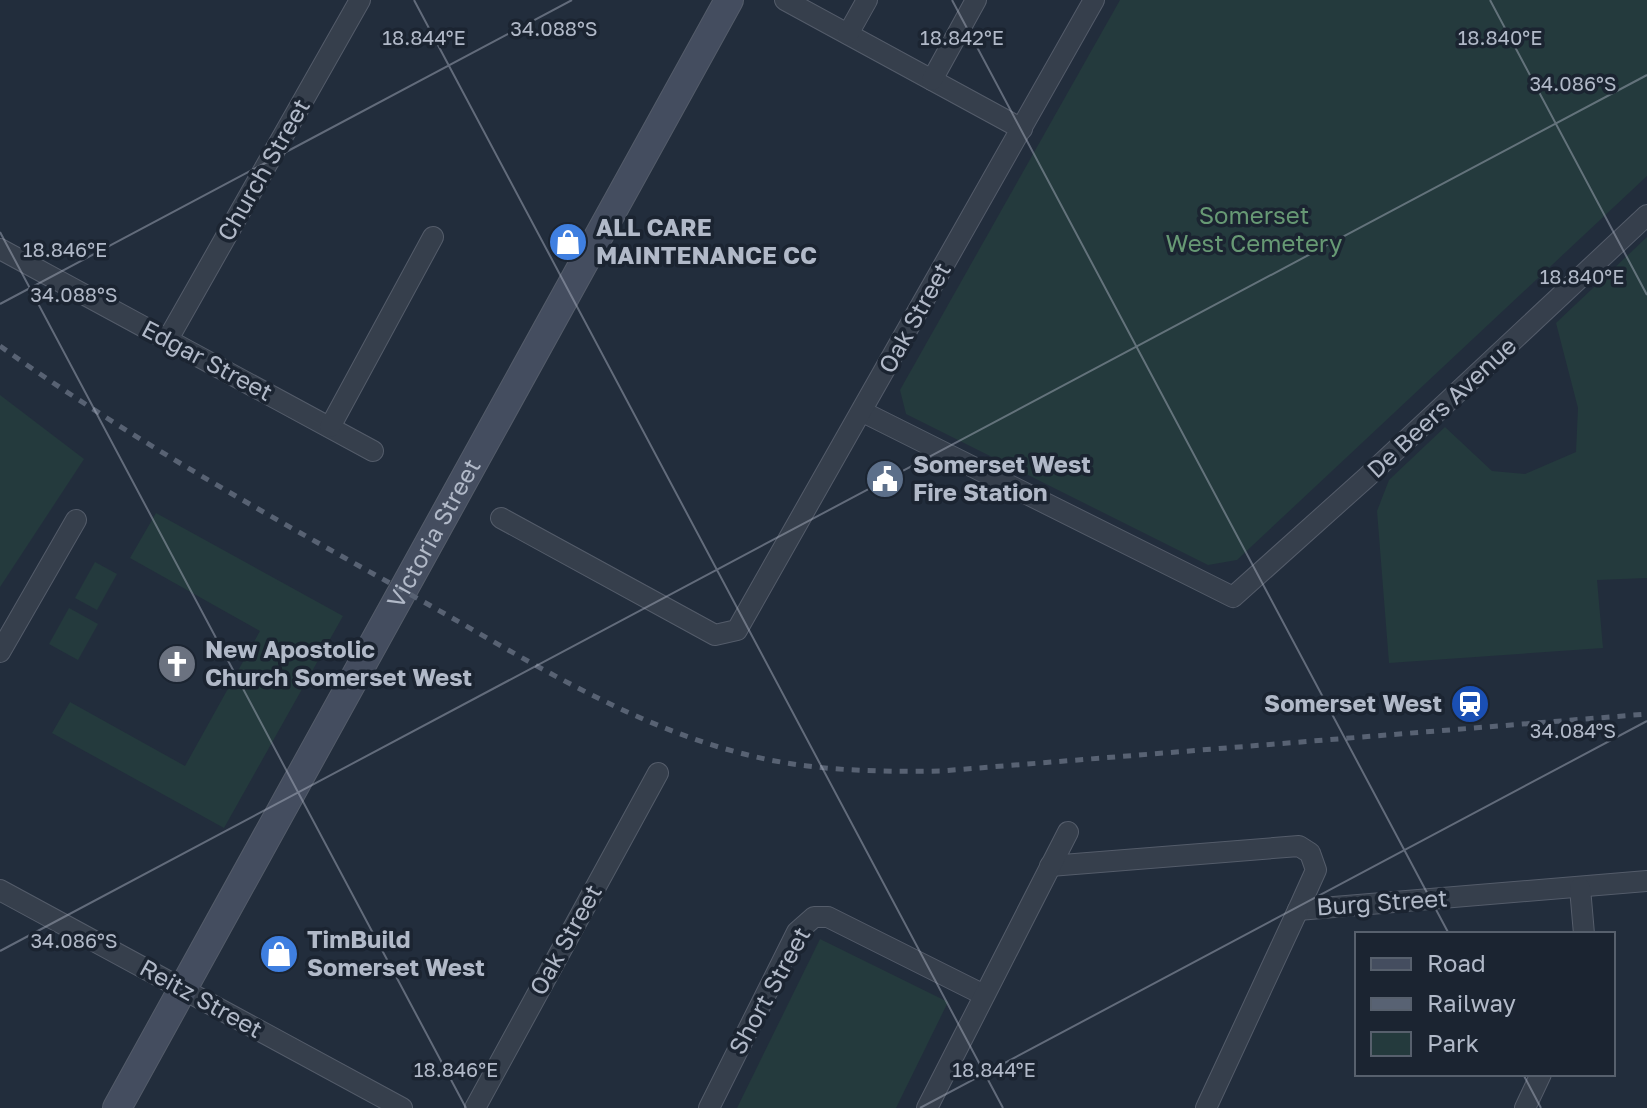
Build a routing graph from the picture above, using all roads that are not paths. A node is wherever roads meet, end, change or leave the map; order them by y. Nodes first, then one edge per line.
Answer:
1 (360, 0) edge
2 (729, 0) edge
3 (785, 0) edge
4 (867, 0) edge
5 (976, 0) edge
6 (1094, 0) edge
7 (848, 34) junction
8 (932, 80) junction
9 (1022, 129) junction
10 (1647, 215) edge
11 (433, 237) dead end
12 (0, 249) edge
13 (168, 339) junction
14 (863, 412) junction
15 (330, 427) junction
16 (373, 451) dead end
17 (501, 518) dead end
18 (76, 520) dead end
19 (0, 652) edge
20 (658, 773) dead end
21 (1068, 832) dead end
22 (1050, 866) junction
23 (1647, 881) edge
24 (1580, 888) junction
25 (0, 890) edge
26 (1298, 910) junction
27 (1584, 932) edge
28 (183, 989) junction
29 (984, 995) junction
30 (1540, 1076) edge
31 (117, 1108) edge
32 (402, 1108) edge
33 (475, 1108) edge
34 (709, 1108) edge
35 (927, 1108) edge
36 (1206, 1108) edge
37 (1525, 1108) edge

1 - 13 street, Church Street
2 - 28 main road, Victoria Street
3 - 7 street
4 - 7 street
5 - 8 street
6 - 9 street, Oak Street
7 - 8 street
8 - 9 street
9 - 14 street, Oak Street
10 - 14 street, De Beers Avenue
11 - 15 street
12 - 13 street, Edgar Street
13 - 15 street, Edgar Street
14 - 17 street, Oak Street
15 - 16 street, Edgar Street
18 - 19 street
20 - 33 street, Oak Street
21 - 22 street
22 - 26 street, Burg Street
22 - 29 street
23 - 24 street, Burg Street
24 - 26 street, Burg Street
24 - 27 street
25 - 28 street, Reitz Street
26 - 36 street
28 - 31 main road, Victoria Street
28 - 32 street, Reitz Street
29 - 34 street, Short Street
29 - 35 street
30 - 37 street

